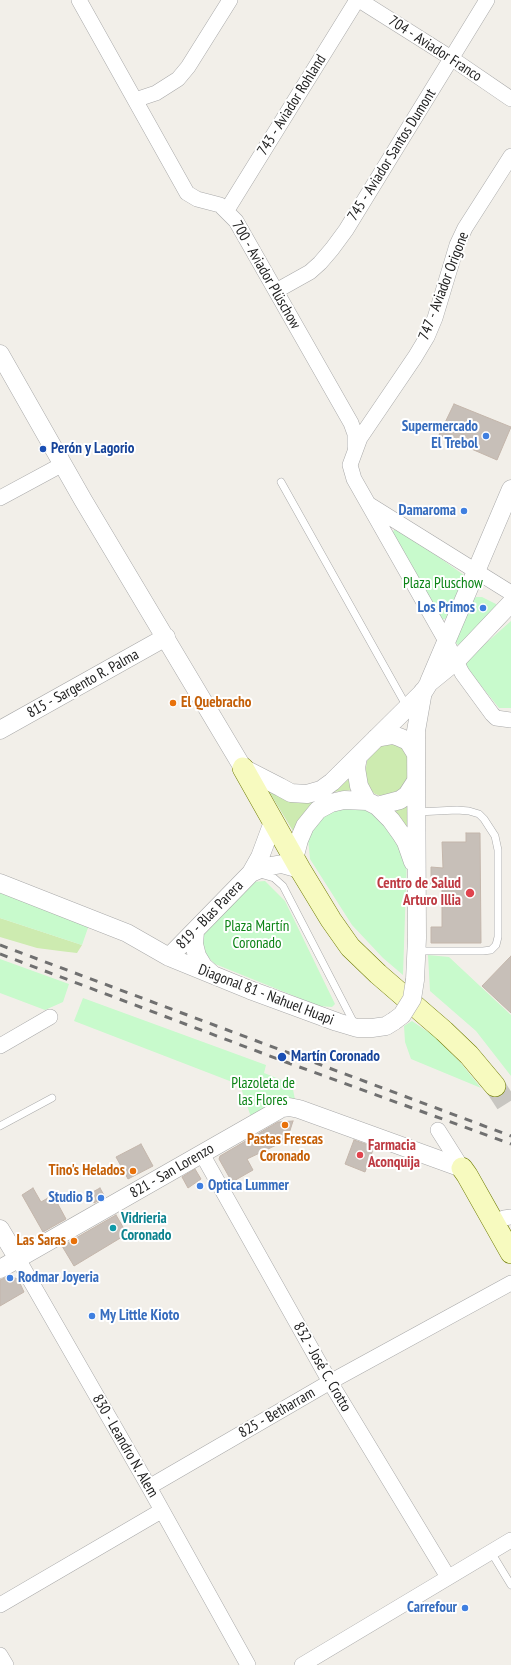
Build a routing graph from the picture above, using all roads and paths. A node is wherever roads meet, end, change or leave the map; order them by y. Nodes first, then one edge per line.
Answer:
1 (79, 0) edge
2 (230, 0) edge
3 (358, 0) edge
4 (487, 0) edge
5 (451, 58) junction
6 (511, 99) edge
7 (135, 100) junction
8 (511, 156) edge
9 (227, 210) junction
10 (276, 291) junction
11 (0, 354) edge
12 (355, 448) junction
13 (63, 464) junction
14 (281, 482) dead end
15 (511, 489) edge
16 (0, 498) edge
17 (370, 505) junction
18 (476, 572) junction
19 (511, 593) edge
20 (511, 603) edge
21 (166, 637) junction
22 (446, 641) junction
23 (456, 661) junction
24 (426, 687) junction
25 (407, 707) junction
26 (511, 720) edge
27 (0, 730) edge
28 (376, 738) junction
29 (416, 754) junction
30 (358, 756) junction
31 (243, 768) junction
32 (416, 781) junction
33 (372, 804) junction
34 (417, 812) junction
35 (273, 822) junction
36 (297, 864) junction
37 (251, 873) junction
38 (416, 874) junction
39 (0, 883) edge
40 (195, 932) junction
41 (416, 951) junction
42 (169, 958) junction
43 (213, 974) junction
44 (50, 1017) dead end
45 (357, 1028) junction
46 (0, 1046) edge
47 (495, 1086) tunnel mouth
48 (52, 1098) dead end
49 (0, 1126) edge
50 (438, 1130) dead end
51 (202, 1154) junction
52 (462, 1168) junction
53 (503, 1220) edge
54 (0, 1229) edge
55 (511, 1253) edge
56 (18, 1259) junction
57 (0, 1269) edge
58 (511, 1283) edge
59 (330, 1382) junction
60 (149, 1487) junction
61 (161, 1511) junction
62 (511, 1540) edge
63 (491, 1552) junction
64 (448, 1577) junction
65 (510, 1582) edge
66 (0, 1605) edge
67 (0, 1655) edge
68 (6, 1665) edge
69 (248, 1665) edge
70 (302, 1665) edge

1 - 7 street, 700 - Aviador Plüschow
2 - 7 street
3 - 5 street, 704 - Aviador Franco
3 - 9 street, 743 - Aviador Rohland
4 - 5 street, 745 - Aviador Santos Dumont
5 - 6 street, 704 - Aviador Franco
5 - 10 street, 745 - Aviador Santos Dumont
7 - 9 street, 700 - Aviador Plüschow
8 - 12 street, 747 - Aviador Origone
9 - 10 street, 700 - Aviador Plüschow
10 - 12 street, 700 - Aviador Plüschow
11 - 13 street
12 - 17 street, 747 - Aviador Origone
13 - 16 street
13 - 21 street
14 - 25 lane
15 - 18 street
17 - 18 street
17 - 22 street
18 - 19 street
18 - 22 street
20 - 23 street
21 - 27 street, 815 - Sargento R. Palma
21 - 31 street
22 - 23 street
22 - 24 street
23 - 24 street
23 - 26 street
24 - 25 street
24 - 29 street
25 - 28 street
28 - 29 street
28 - 30 street
29 - 32 street
30 - 31 street
30 - 33 street
31 - 35 main road
32 - 33 street
32 - 34 street, Diagonal 81 - Nahuel Huapi
33 - 36 street
33 - 38 street, Diagonal 81 - Nahuel Huapi
34 - 38 street, Diagonal 81 - Nahuel Huapi
34 - 41 lane
35 - 36 main road
35 - 37 street, 819 - Blas Parera
36 - 37 street, 819 - Blas Parera
36 - 47 main road
37 - 40 street, 819 - Blas Parera
37 - 45 lane
38 - 41 street, Diagonal 81 - Nahuel Huapi
39 - 42 street, Diagonal 81 - Nahuel Huapi
40 - 42 street, 819 - Blas Parera
40 - 43 street
41 - 45 street, Diagonal 81 - Nahuel Huapi, bridge
42 - 43 street, Diagonal 81 - Nahuel Huapi
43 - 45 street, Diagonal 81 - Nahuel Huapi
44 - 46 street
48 - 49 lane
50 - 52 street
51 - 52 street, 821 - San Lorenzo
51 - 56 street, 821 - San Lorenzo
51 - 59 street, 832 - José C. Crotto
52 - 53 main road
53 - 55 main road
54 - 56 street, 830 - Leandro N. Alem
56 - 57 street, 821 - San Lorenzo
56 - 60 street, 830 - Leandro N. Alem
58 - 59 street, 825 - Betharram
59 - 60 street, 825 - Betharram
59 - 64 street, 832 - José C. Crotto
60 - 61 street, 830 - Leandro N. Alem
61 - 66 street
61 - 69 street, 830 - Leandro N. Alem
62 - 63 street
63 - 64 street
63 - 65 lane
64 - 70 street
67 - 68 street

